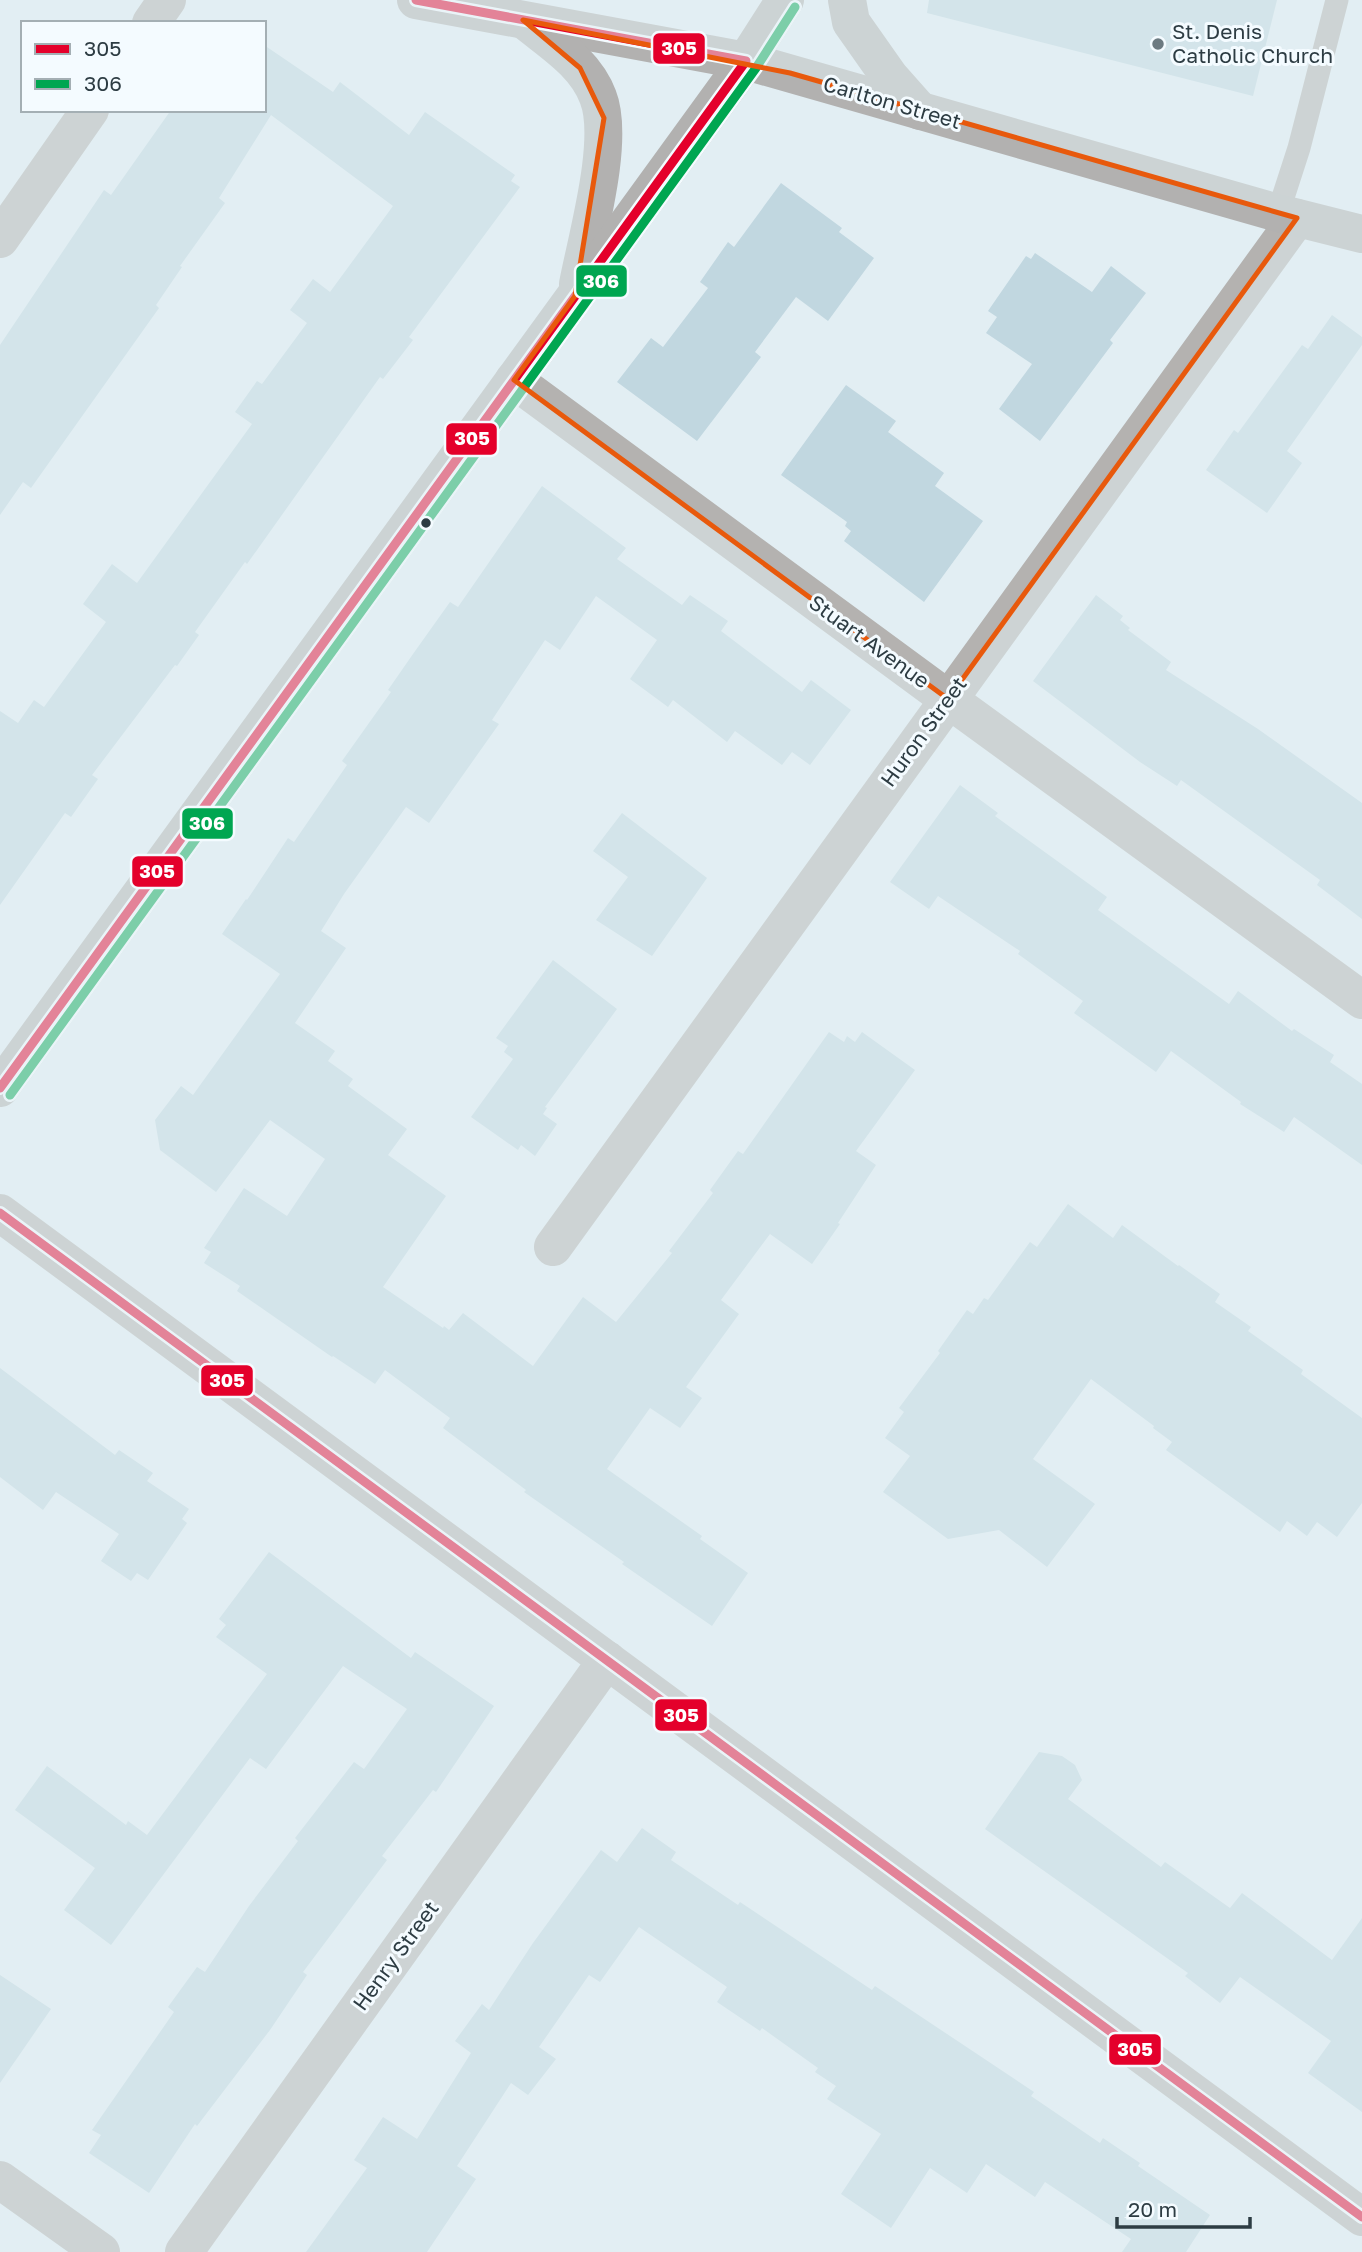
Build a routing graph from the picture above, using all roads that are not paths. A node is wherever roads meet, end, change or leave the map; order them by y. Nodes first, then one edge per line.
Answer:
1 (167, 0) edge
2 (416, 0) edge
3 (785, 0) edge
4 (847, 0) edge
5 (1337, 0) edge
6 (523, 20) junction
7 (152, 21) edge
8 (746, 61) junction
9 (920, 111) junction
10 (89, 112) edge
11 (1287, 216) junction
12 (1362, 234) edge
13 (0, 239) edge
14 (575, 296) junction
15 (514, 380) junction
16 (948, 699) junction
17 (1362, 1000) edge
18 (0, 1087) edge
19 (0, 1213) edge
20 (553, 1247) dead end
21 (607, 1660) junction
22 (0, 2180) edge
23 (1362, 2217) edge
24 (101, 2252) edge
25 (184, 2252) edge

1 - 7 street
2 - 6 main road, Carlton Street
3 - 8 main road
4 - 9 main road
5 - 11 lane
6 - 8 main road, Carlton Street
6 - 14 main road
8 - 9 main road, Carlton Street
8 - 14 main road
9 - 11 main road, Carlton Street
10 - 13 street
11 - 12 main road, Carlton Street
11 - 16 street, Huron Street
14 - 15 main road
15 - 16 street, Stuart Avenue
15 - 18 main road
16 - 17 street, Stuart Avenue
16 - 20 street, Huron Street
19 - 21 street
21 - 23 street
21 - 25 street, Henry Street
22 - 24 street

